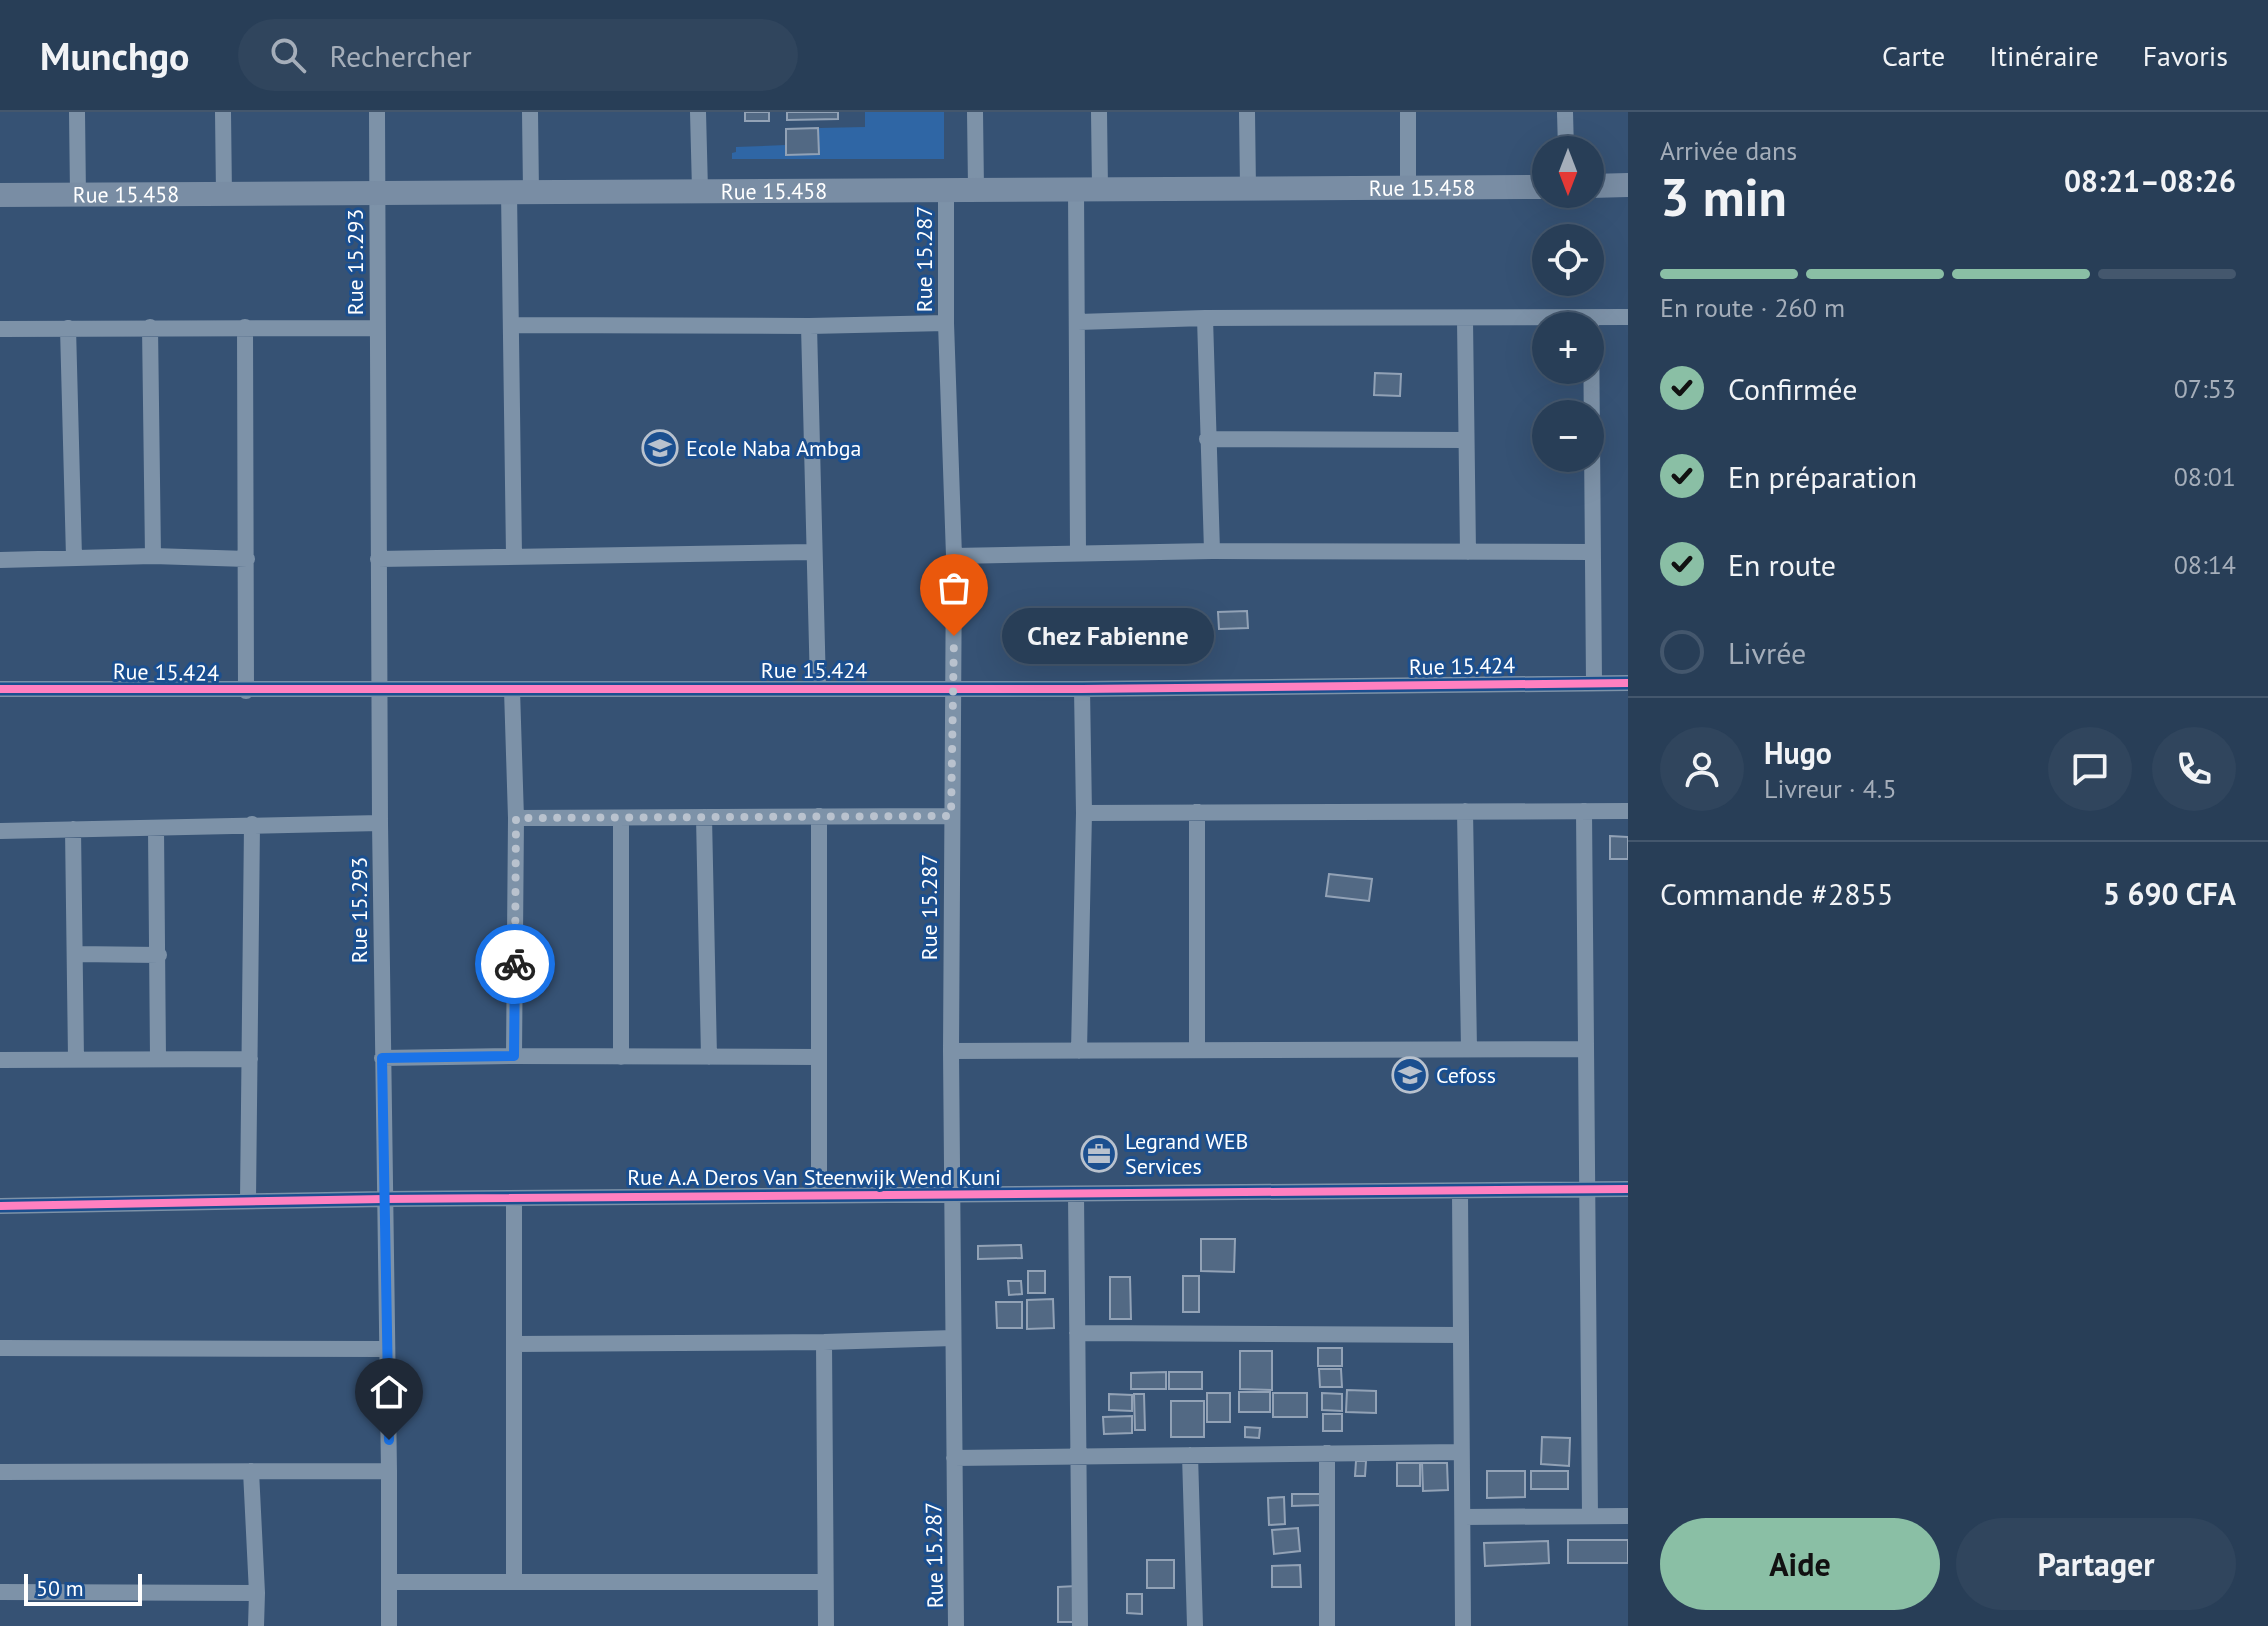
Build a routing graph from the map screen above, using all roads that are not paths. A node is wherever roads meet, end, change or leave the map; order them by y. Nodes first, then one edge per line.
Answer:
1 (77, 112) edge
2 (223, 112) edge
3 (377, 112) edge
4 (530, 112) edge
5 (698, 112) edge
6 (975, 112) edge
7 (1099, 112) edge
8 (1247, 112) edge
9 (1408, 112) edge
10 (1565, 112) edge
11 (1566, 136) edge
12 (1628, 185) edge
13 (1604, 186) edge
14 (1532, 187) edge
15 (976, 188) junction
16 (1088, 188) junction
17 (1248, 188) junction
18 (1408, 188) junction
19 (946, 189) junction
20 (700, 190) junction
21 (520, 192) junction
22 (377, 193) junction
23 (0, 195) edge
24 (78, 195) junction
25 (224, 195) junction
26 (1628, 317) edge
27 (1205, 318) junction
28 (1604, 318) edge
29 (1532, 319) edge
30 (1465, 320) junction
31 (1078, 322) junction
32 (946, 323) junction
33 (512, 325) junction
34 (809, 326) junction
35 (150, 327) junction
36 (245, 327) junction
37 (68, 328) junction
38 (377, 328) junction
39 (0, 329) edge
40 (1592, 384) edge
41 (1207, 439) junction
42 (1466, 440) junction
43 (1212, 551) junction
44 (813, 552) junction
45 (1468, 552) junction
46 (1593, 552) junction
47 (1078, 553) junction
48 (153, 556) junction
49 (514, 556) junction
50 (954, 556) junction
51 (74, 557) junction
52 (247, 559) junction
53 (378, 559) junction
54 (0, 560) edge
55 (1594, 683) junction
56 (1628, 683) edge
57 (818, 687) junction
58 (0, 689) edge
59 (954, 689) junction
60 (1082, 689) junction
61 (512, 690) junction
62 (246, 691) junction
63 (381, 691) junction
64 (1465, 811) junction
65 (1584, 811) junction
66 (1628, 811) edge
67 (1197, 812) junction
68 (1084, 813) junction
69 (819, 816) junction
70 (951, 816) junction
71 (704, 817) junction
72 (516, 818) junction
73 (621, 818) junction
74 (380, 823) junction
75 (252, 824) junction
76 (73, 829) junction
77 (156, 829) junction
78 (0, 831) edge
79 (75, 954) junction
80 (159, 955) junction
81 (1469, 1049) junction
82 (1586, 1049) junction
83 (1197, 1050) junction
84 (951, 1051) junction
85 (1079, 1051) junction
86 (514, 1056) junction
87 (621, 1057) junction
88 (709, 1057) junction
89 (819, 1057) junction
90 (158, 1058) junction
91 (382, 1058) junction
92 (76, 1059) junction
93 (250, 1059) junction
94 (0, 1060) edge
95 (1628, 1189) edge
96 (1587, 1190) junction
97 (1460, 1192) junction
98 (952, 1194) junction
99 (1076, 1194) junction
100 (819, 1196) junction
101 (514, 1198) junction
102 (384, 1199) junction
103 (248, 1200) junction
104 (0, 1206) edge
105 (1077, 1333) junction
106 (1460, 1335) junction
107 (953, 1338) junction
108 (824, 1342) junction
109 (514, 1344) junction
110 (0, 1348) edge
111 (387, 1349) junction
112 (1461, 1452) junction
113 (1327, 1453) junction
114 (1190, 1455) junction
115 (1078, 1456) junction
116 (954, 1458) junction
117 (251, 1471) junction
118 (389, 1471) junction
119 (0, 1472) edge
120 (1590, 1516) junction
121 (1628, 1516) edge
122 (1463, 1517) junction
123 (389, 1582) junction
124 (514, 1582) junction
125 (825, 1582) junction
126 (0, 1592) edge
127 (257, 1593) junction
128 (256, 1626) edge
129 (389, 1626) edge
130 (826, 1626) edge
131 (956, 1626) edge
132 (1080, 1626) edge
133 (1195, 1626) edge
134 (1327, 1626) edge
135 (1463, 1626) edge

1 - 24 street
2 - 25 street
3 - 22 street, Rue 15.293
4 - 21 street
5 - 20 street
6 - 15 street
7 - 16 street
8 - 17 street
9 - 18 street
10 - 11 street
12 - 13 main road
14 - 18 main road, Rue 15.458
15 - 16 main road, Rue 15.458
15 - 19 main road, Rue 15.458
16 - 17 main road, Rue 15.458
16 - 31 street
17 - 18 main road, Rue 15.458
19 - 20 main road, Rue 15.458
19 - 32 street, Rue 15.287
20 - 21 main road, Rue 15.458
21 - 22 main road, Rue 15.458
21 - 33 street
22 - 25 main road, Rue 15.458
22 - 38 street, Rue 15.293
23 - 24 main road, Rue 15.458
24 - 25 main road, Rue 15.458
26 - 28 street
27 - 30 street
27 - 31 street
27 - 41 street
29 - 30 street
30 - 42 street
31 - 47 street
32 - 34 street
32 - 50 street, Rue 15.287
33 - 34 street
33 - 49 street
34 - 44 street
35 - 36 street
35 - 37 street
35 - 48 street
36 - 38 street
36 - 52 street
37 - 39 street
37 - 51 street
38 - 53 street, Rue 15.293
40 - 46 street
41 - 42 street
41 - 43 street
42 - 45 street
43 - 45 street
43 - 47 street
44 - 49 street
44 - 57 street
45 - 46 street
46 - 55 street
47 - 50 street
48 - 51 street
48 - 52 street
49 - 53 street
50 - 59 street, Rue 15.287
51 - 54 street
52 - 62 street
53 - 63 street, Rue 15.293
55 - 56 street, Rue 15.424
55 - 60 street, Rue 15.424
57 - 59 street, Rue 15.424
57 - 61 street, Rue 15.424
58 - 62 street, Rue 15.424
59 - 60 street, Rue 15.424
59 - 70 street, Rue 15.287
60 - 68 street
61 - 63 street, Rue 15.424
61 - 72 street
62 - 63 street, Rue 15.424
63 - 74 street, Rue 15.293
64 - 65 street
64 - 67 street
64 - 81 street
65 - 66 street
65 - 82 street
67 - 68 street
67 - 83 street
68 - 85 street
69 - 70 street
69 - 71 street
69 - 89 street
70 - 84 street, Rue 15.287
71 - 73 street
71 - 88 street
72 - 73 street
72 - 86 street
73 - 87 street
74 - 75 street
74 - 91 street, Rue 15.293
75 - 77 street
75 - 93 street
76 - 77 street
76 - 78 street
76 - 79 street
77 - 80 street
79 - 80 street
79 - 92 street
80 - 90 street
81 - 82 street
81 - 83 street
82 - 96 street
83 - 85 street
84 - 85 street
84 - 98 street, Rue 15.287
86 - 87 street
86 - 91 street
87 - 88 street
88 - 89 street
89 - 100 street
90 - 92 street
90 - 93 street
91 - 102 street, Rue 15.293
92 - 94 street
93 - 103 street
95 - 96 street, Rue A.A Deros Van Steenwijk Wend Kuni
96 - 97 street, Rue A.A Deros Van Steenwijk Wend Kuni
96 - 120 street
97 - 99 street, Rue A.A Deros Van Steenwijk Wend Kuni
97 - 106 street
98 - 99 street, Rue A.A Deros Van Steenwijk Wend Kuni
98 - 100 street, Rue A.A Deros Van Steenwijk Wend Kuni
98 - 107 street, Rue 15.287
99 - 105 street
100 - 101 street, Rue A.A Deros Van Steenwijk Wend Kuni
101 - 102 street, Rue A.A Deros Van Steenwijk Wend Kuni
101 - 109 street
102 - 103 street, Rue A.A Deros Van Steenwijk Wend Kuni
102 - 111 street, Rue 15.293
103 - 104 street, Rue A.A Deros Van Steenwijk Wend Kuni
105 - 106 street
105 - 115 street
106 - 112 street
107 - 108 street
107 - 116 street, Rue 15.287
108 - 109 street
108 - 125 street
109 - 124 street
110 - 111 street
111 - 118 street, Rue 15.293
112 - 113 street
112 - 122 street
113 - 114 street
113 - 134 street
114 - 115 street
114 - 133 street
115 - 116 street
115 - 132 street
116 - 131 street, Rue 15.287
117 - 118 street
117 - 119 street
117 - 127 street
118 - 123 street, Rue 15.293
120 - 121 street
120 - 122 street
122 - 135 street
123 - 124 street
123 - 129 street, Rue 15.293
124 - 125 street
125 - 130 street
126 - 127 street
127 - 128 street

